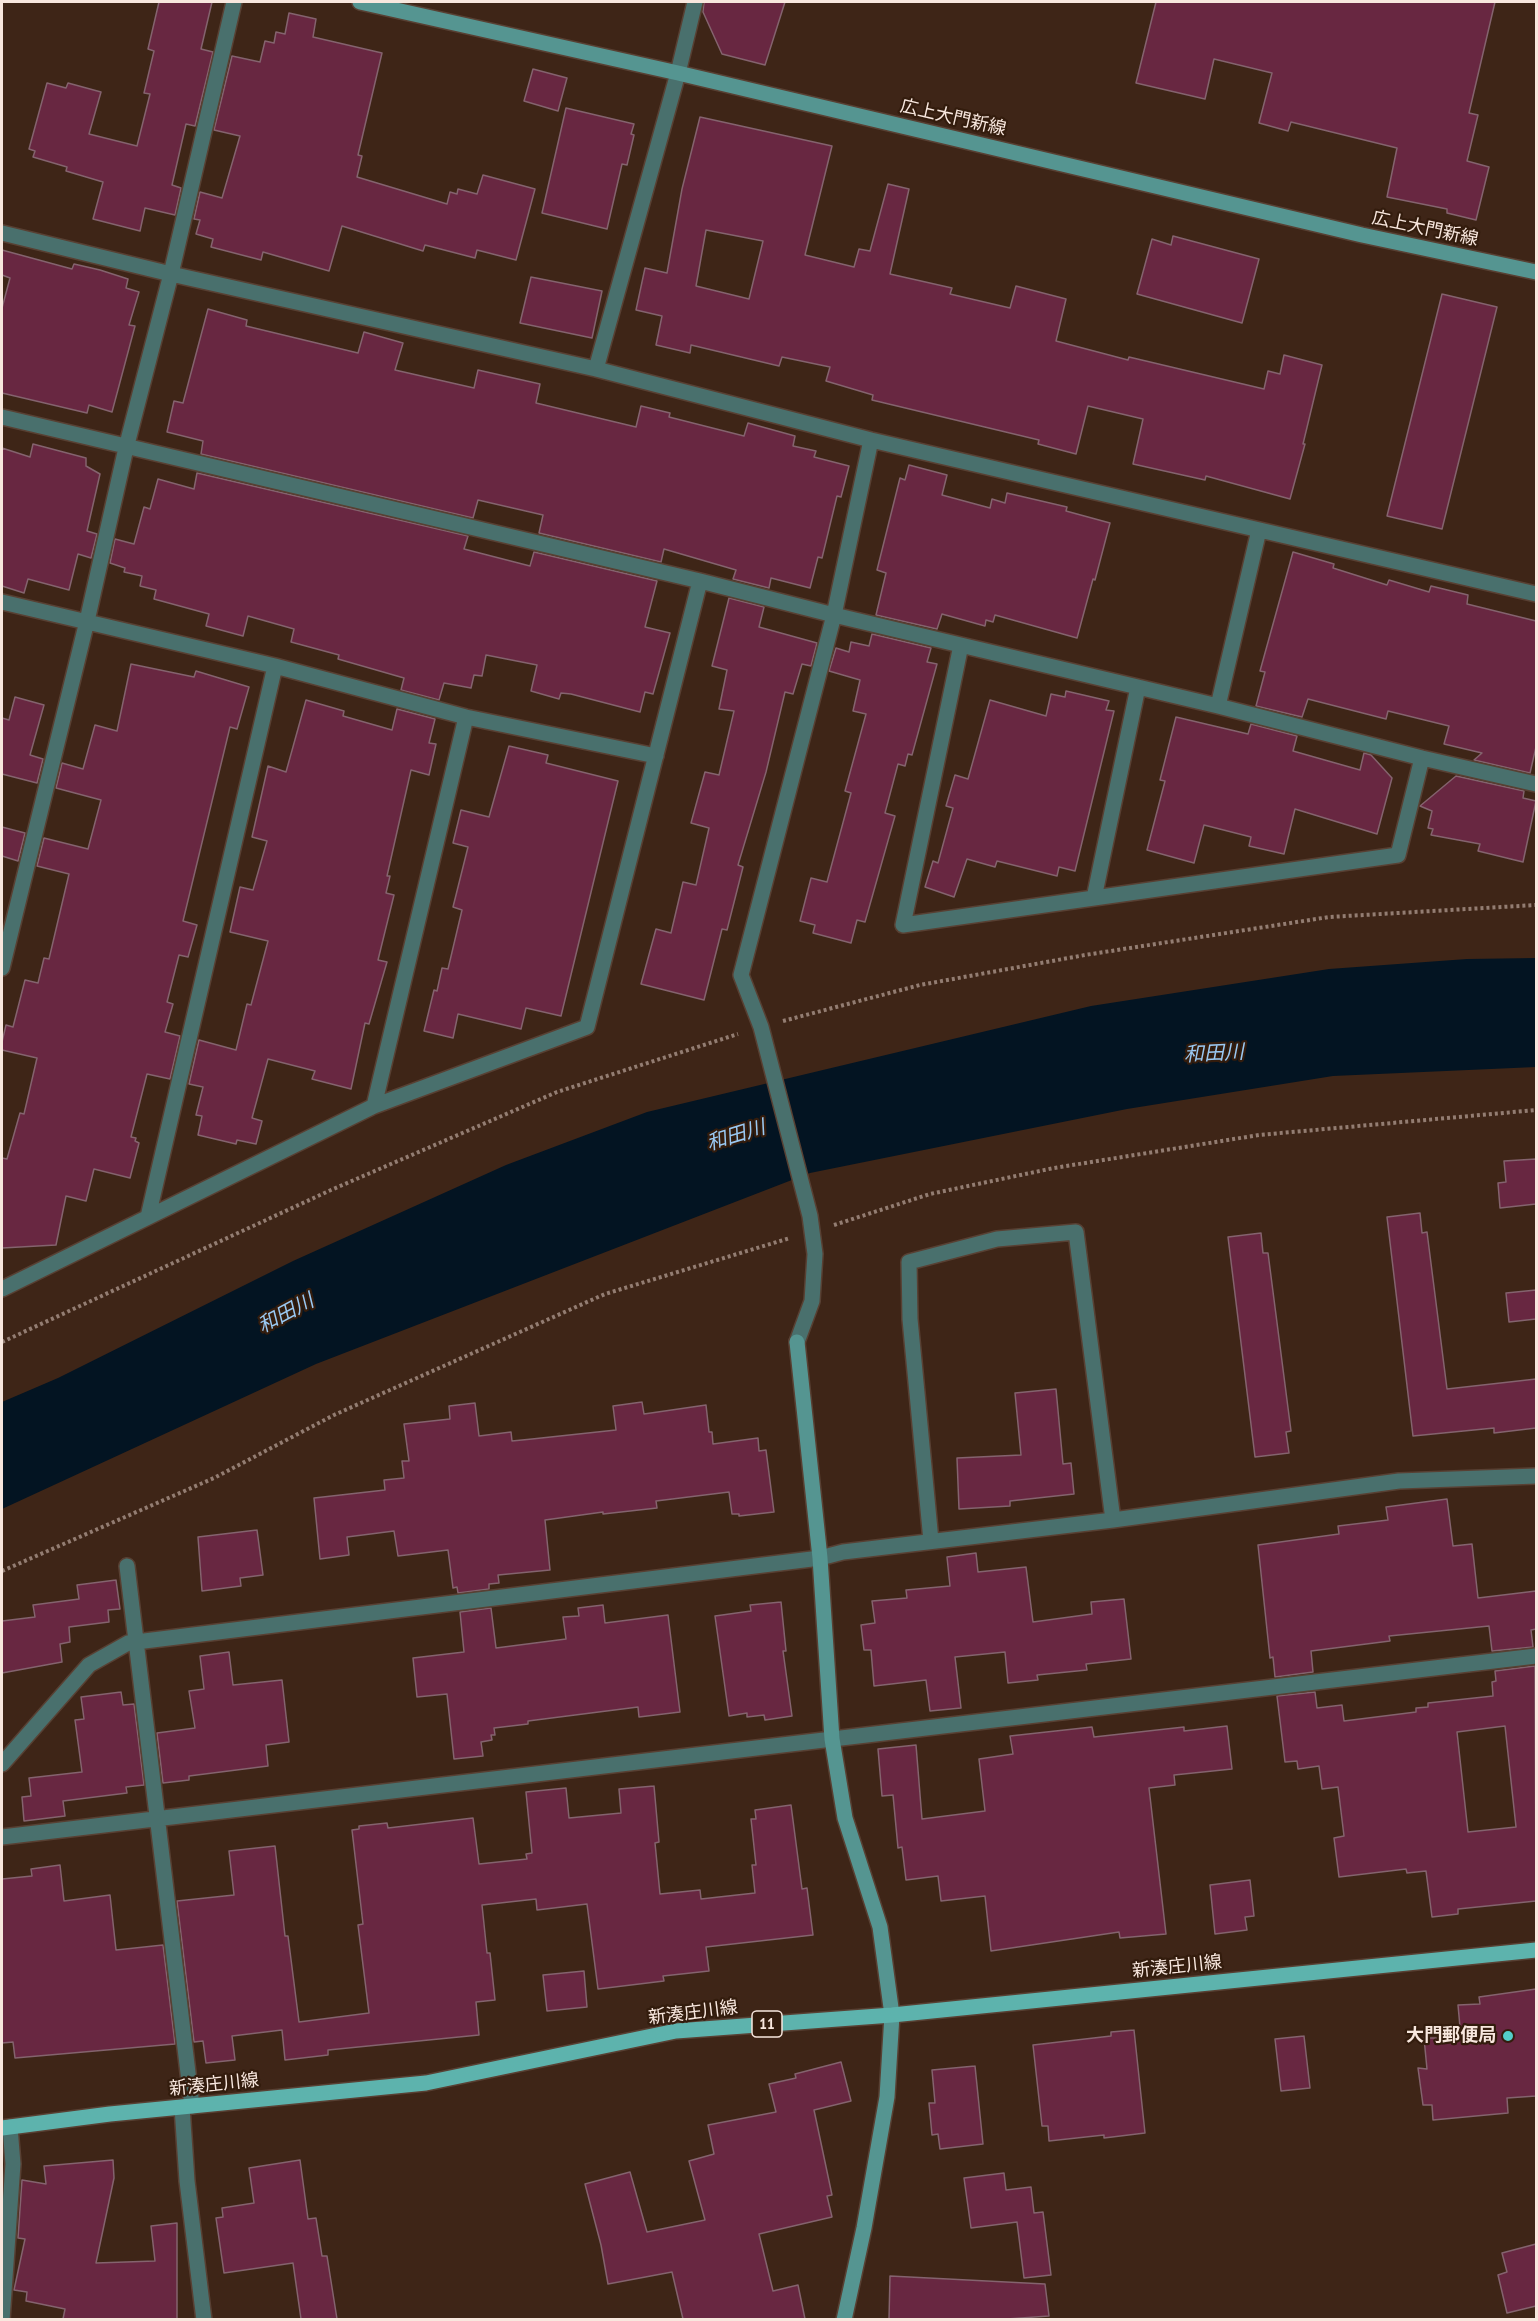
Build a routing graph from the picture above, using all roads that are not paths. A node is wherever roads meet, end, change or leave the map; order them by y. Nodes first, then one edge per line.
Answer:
1 (234, 2) edge
2 (360, 2) edge
3 (695, 2) edge
4 (678, 73) junction
5 (2, 233) edge
6 (1536, 272) edge
7 (171, 274) junction
8 (596, 369) junction
9 (2, 417) edge
10 (871, 440) junction
11 (126, 448) junction
12 (1259, 530) junction
13 (700, 581) junction
14 (1536, 594) edge
15 (2, 602) edge
16 (834, 615) junction
17 (87, 621) junction
18 (961, 645) junction
19 (275, 666) junction
20 (1138, 687) junction
21 (1218, 706) junction
22 (466, 717) junction
23 (656, 756) junction
24 (1422, 758) junction
25 (1536, 784) edge
26 (1094, 898) junction
27 (2, 968) edge
28 (374, 1106) junction
29 (148, 1217) junction
30 (2, 1290) edge
31 (797, 1342) joint
32 (1536, 1476) edge
33 (1113, 1520) junction
34 (931, 1541) junction
35 (820, 1558) junction
36 (127, 1566) dead end
37 (135, 1642) junction
38 (1536, 1656) edge
39 (832, 1739) junction
40 (2, 1764) edge
41 (158, 1819) junction
42 (2, 1837) edge
43 (1536, 1950) edge
44 (892, 2015) junction
45 (187, 2107) junction
46 (6, 2128) edge
47 (2, 2319) edge
48 (204, 2319) edge
49 (844, 2319) edge

1 - 7 street
2 - 4 main road, 広上大門新線
3 - 4 street
4 - 6 main road, 広上大門新線
4 - 8 street
5 - 7 street
7 - 8 street
7 - 11 street
8 - 10 street
9 - 11 street
10 - 12 street
10 - 16 street
11 - 13 street
11 - 17 street
12 - 14 street
12 - 21 street
13 - 16 street
13 - 23 street
15 - 17 street
16 - 18 street
16 - 31 street
17 - 19 street
17 - 27 street
18 - 20 street
18 - 26 street
19 - 22 street
19 - 29 street
20 - 21 street
20 - 26 street
21 - 24 street
22 - 23 street
22 - 28 street
23 - 28 street
24 - 25 street
24 - 26 street
28 - 29 street
29 - 30 street
31 - 35 main road
32 - 33 street
33 - 34 street
33 - 34 street
34 - 35 street
35 - 37 street
35 - 39 main road
36 - 37 street
37 - 40 street
37 - 41 street
38 - 39 street
39 - 41 street
39 - 44 main road
41 - 42 street
41 - 45 street
43 - 44 main road, 新湊庄川線 / 11
44 - 45 main road, 新湊庄川線 / 11
44 - 49 main road
45 - 46 main road, 新湊庄川線 / 11
45 - 48 street
46 - 47 street

